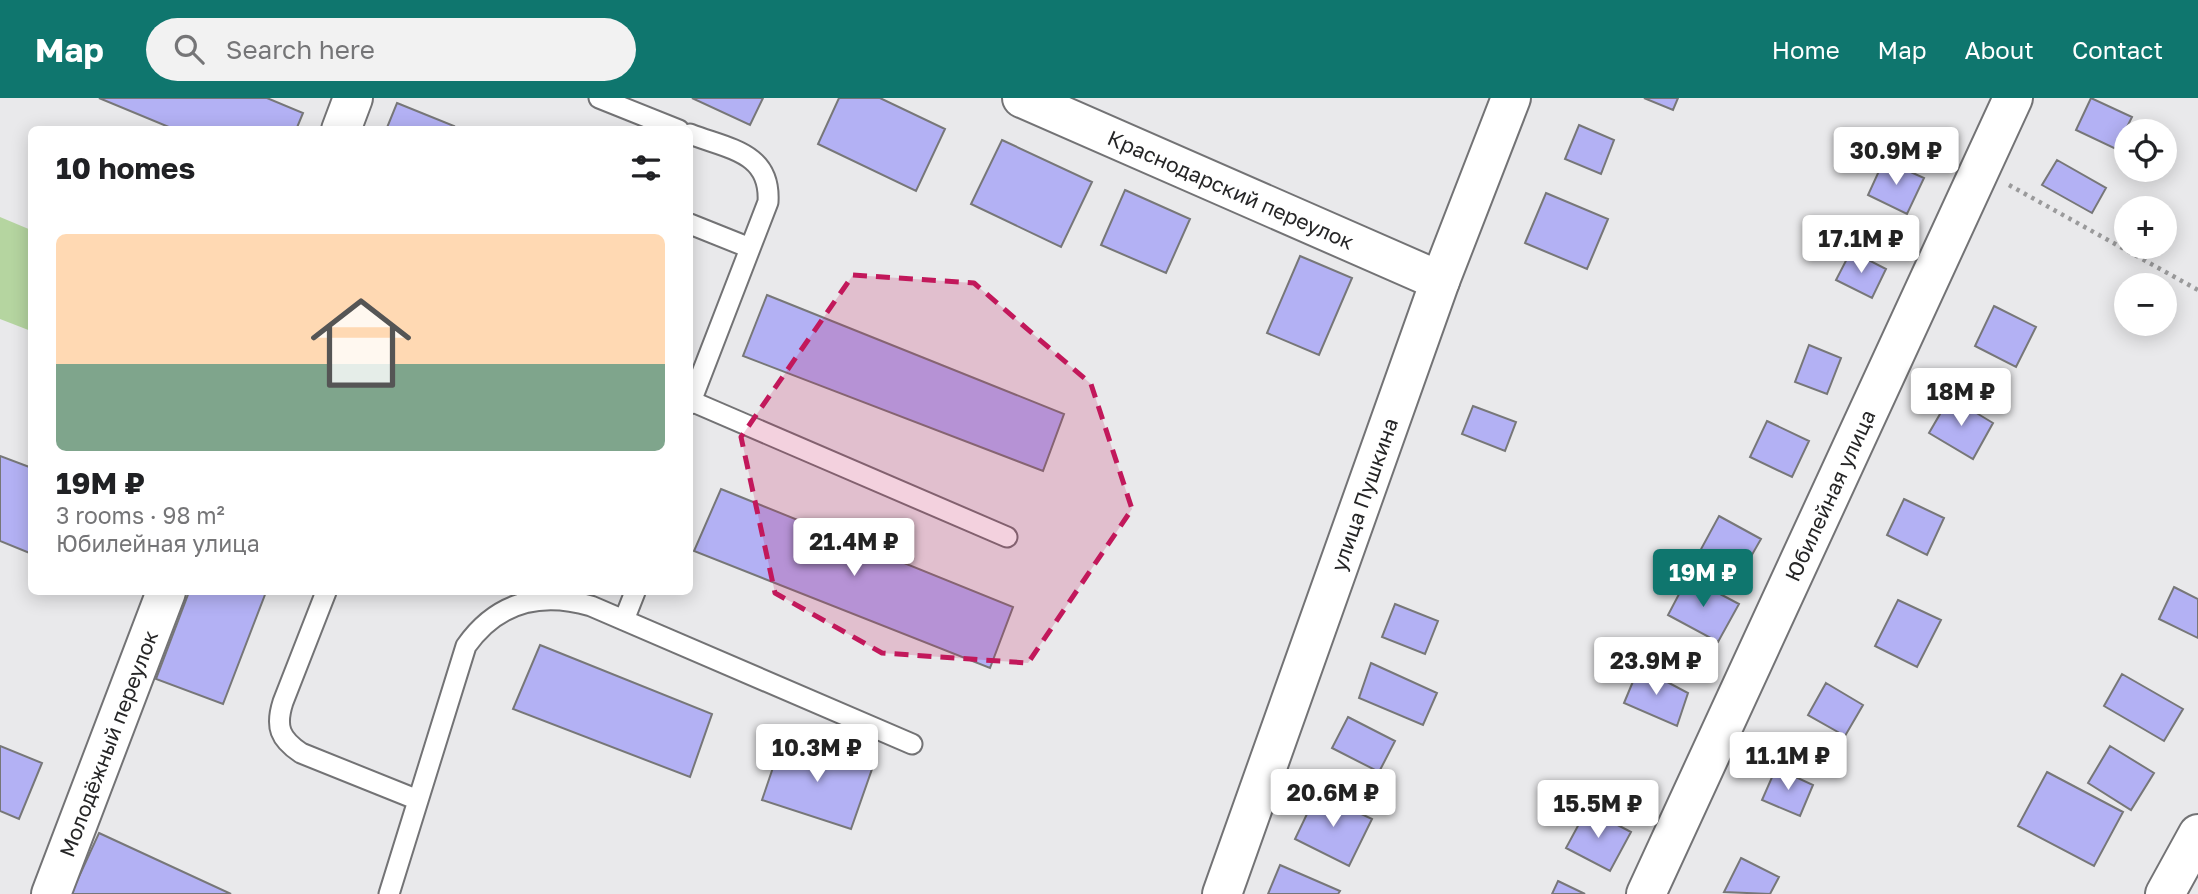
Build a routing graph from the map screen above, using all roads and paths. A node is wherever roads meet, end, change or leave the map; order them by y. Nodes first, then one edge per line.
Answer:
1 (353, 98) edge
2 (599, 98) edge
3 (1022, 98) edge
4 (1511, 98) edge
5 (2013, 98) edge
6 (632, 121) edge
7 (342, 126) edge
8 (658, 126) edge
9 (693, 135) edge
10 (1980, 169) junction
11 (693, 225) edge
12 (750, 247) junction
13 (1440, 281) junction
14 (2198, 290) edge
15 (693, 394) edge
16 (693, 403) edge
17 (1007, 537) dead end
18 (165, 595) edge
19 (325, 595) edge
20 (634, 595) edge
21 (624, 620) junction
22 (912, 744) dead end
23 (418, 800) junction
24 (2198, 834) edge
25 (51, 894) edge
26 (389, 894) edge
27 (1222, 894) edge
28 (1646, 894) edge
29 (2165, 894) edge

1 - 7 street
2 - 6 lane
3 - 13 street, Краснодарский переулок
4 - 13 street, улица Пушкина
5 - 10 street, Юбилейная улица
6 - 8 lane
9 - 12 lane
10 - 14 path
10 - 28 street, Юбилейная улица
11 - 12 lane
12 - 15 lane
13 - 27 street, улица Пушкина
16 - 17 lane
18 - 25 street, Молодёжный переулок
19 - 23 lane
20 - 21 lane
21 - 22 lane
21 - 23 lane
23 - 26 lane
24 - 29 street

